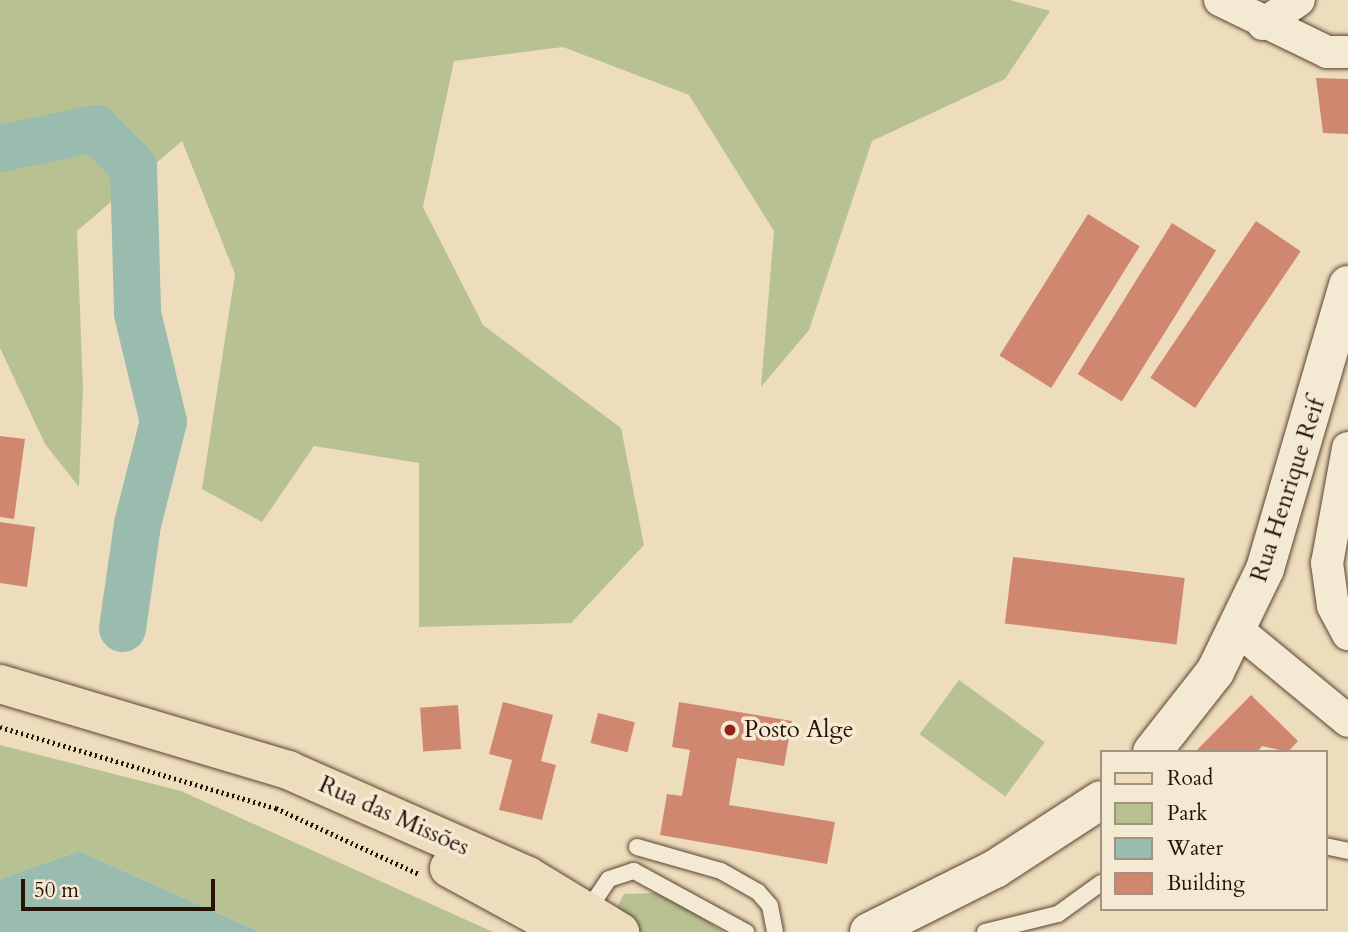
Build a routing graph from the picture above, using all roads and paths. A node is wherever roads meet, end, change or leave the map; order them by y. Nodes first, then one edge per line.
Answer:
1 (1220, 0) edge
2 (1299, 0) edge
3 (1263, 24) junction
4 (1348, 52) edge
5 (1347, 296) edge
6 (1348, 448) edge
7 (1239, 631) junction
8 (1348, 634) edge
9 (0, 684) edge
10 (0, 709) edge
11 (1348, 721) edge
12 (0, 727) edge
13 (152, 738) junction
14 (1153, 750) edge
15 (1100, 801) edge
16 (1327, 846) edge
17 (637, 848) dead end
18 (1348, 851) edge
19 (423, 876) dead end
20 (1100, 884) edge
21 (576, 925) edge
22 (620, 932) edge
23 (746, 932) edge
24 (775, 932) edge
25 (869, 932) edge
26 (985, 932) edge

1 - 3 street
2 - 3 street
3 - 4 street
5 - 7 street, Rua Henrique Reif
6 - 8 street
7 - 11 street
7 - 14 street, Rua Henrique Reif
9 - 13 main road
10 - 13 main road
12 - 19 path
13 - 21 main road, Rua das Missões
15 - 25 street
16 - 18 lane
17 - 24 lane
20 - 26 lane
21 - 22 main road, Rua das Missões
21 - 23 lane

